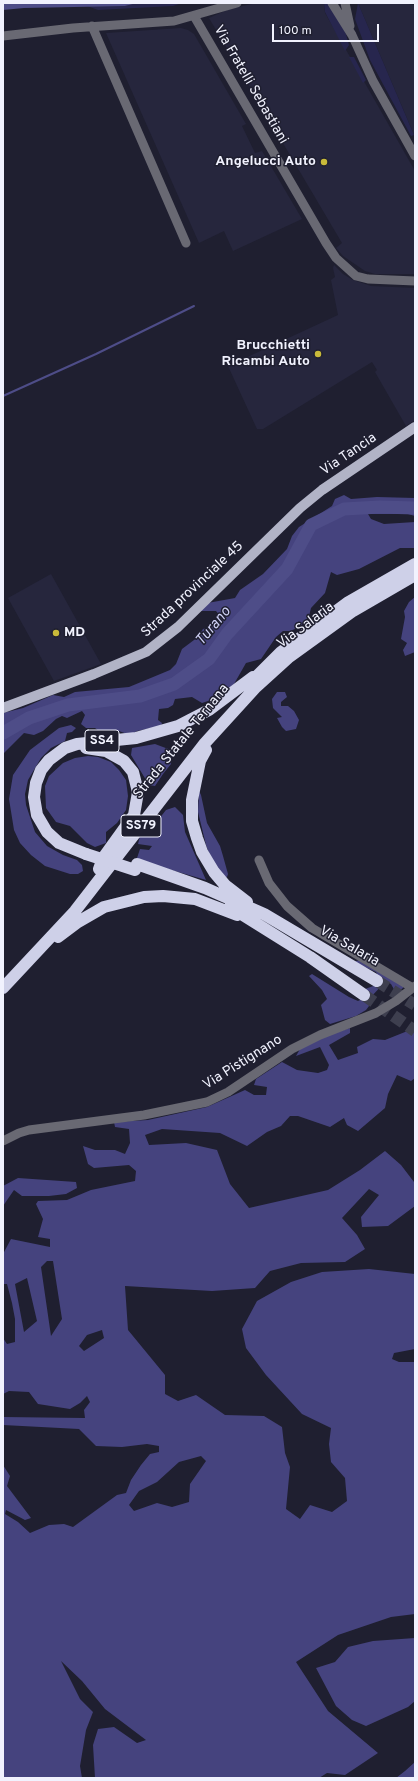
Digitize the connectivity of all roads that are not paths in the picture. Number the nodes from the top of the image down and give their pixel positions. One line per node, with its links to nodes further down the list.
1 (237, 3): 4 (street)
2 (332, 3): 6 (street)
3 (345, 3): 6 (street)
4 (194, 16): 5 (street); 10 (street, Via Fratelli Sebastiani)
5 (92, 26): 7 (street); 9 (street)
6 (352, 35): 8 (street)
7 (3, 36)
8 (415, 156)
9 (186, 243)
10 (415, 281)
11 (415, 427): 12 (main road, Via Tancia)
12 (300, 508): 16 (main road, Strada provinciale 45)
13 (415, 564): 15 (highway, Via Salaria / SS4)
14 (415, 575): 17 (highway, Via Salaria)
15 (265, 667): 18 (highway, SS4); 20 (highway, Strada Statale Ternana / SS79)
16 (3, 708)
17 (228, 717): 21 (highway); 22 (highway, Strada Statale Ternana / SS79)
18 (87, 851): 20 (highway); 21 (highway)
19 (259, 860): 25 (street)
20 (99, 870): 22 (highway, Strada Statale Ternana / SS79)
21 (260, 919): 23 (highway); 24 (highway, Via Salaria); 27 (highway, Via Salaria)
22 (54, 934): 23 (highway, Strada Statale Ternana / SS79)
23 (35, 955): 26 (highway, Strada Statale Ternana / SS79)
24 (377, 981)
25 (414, 987): 28 (street, Via Pistignano)
26 (3, 988)
27 (364, 995)
28 (3, 1141)

